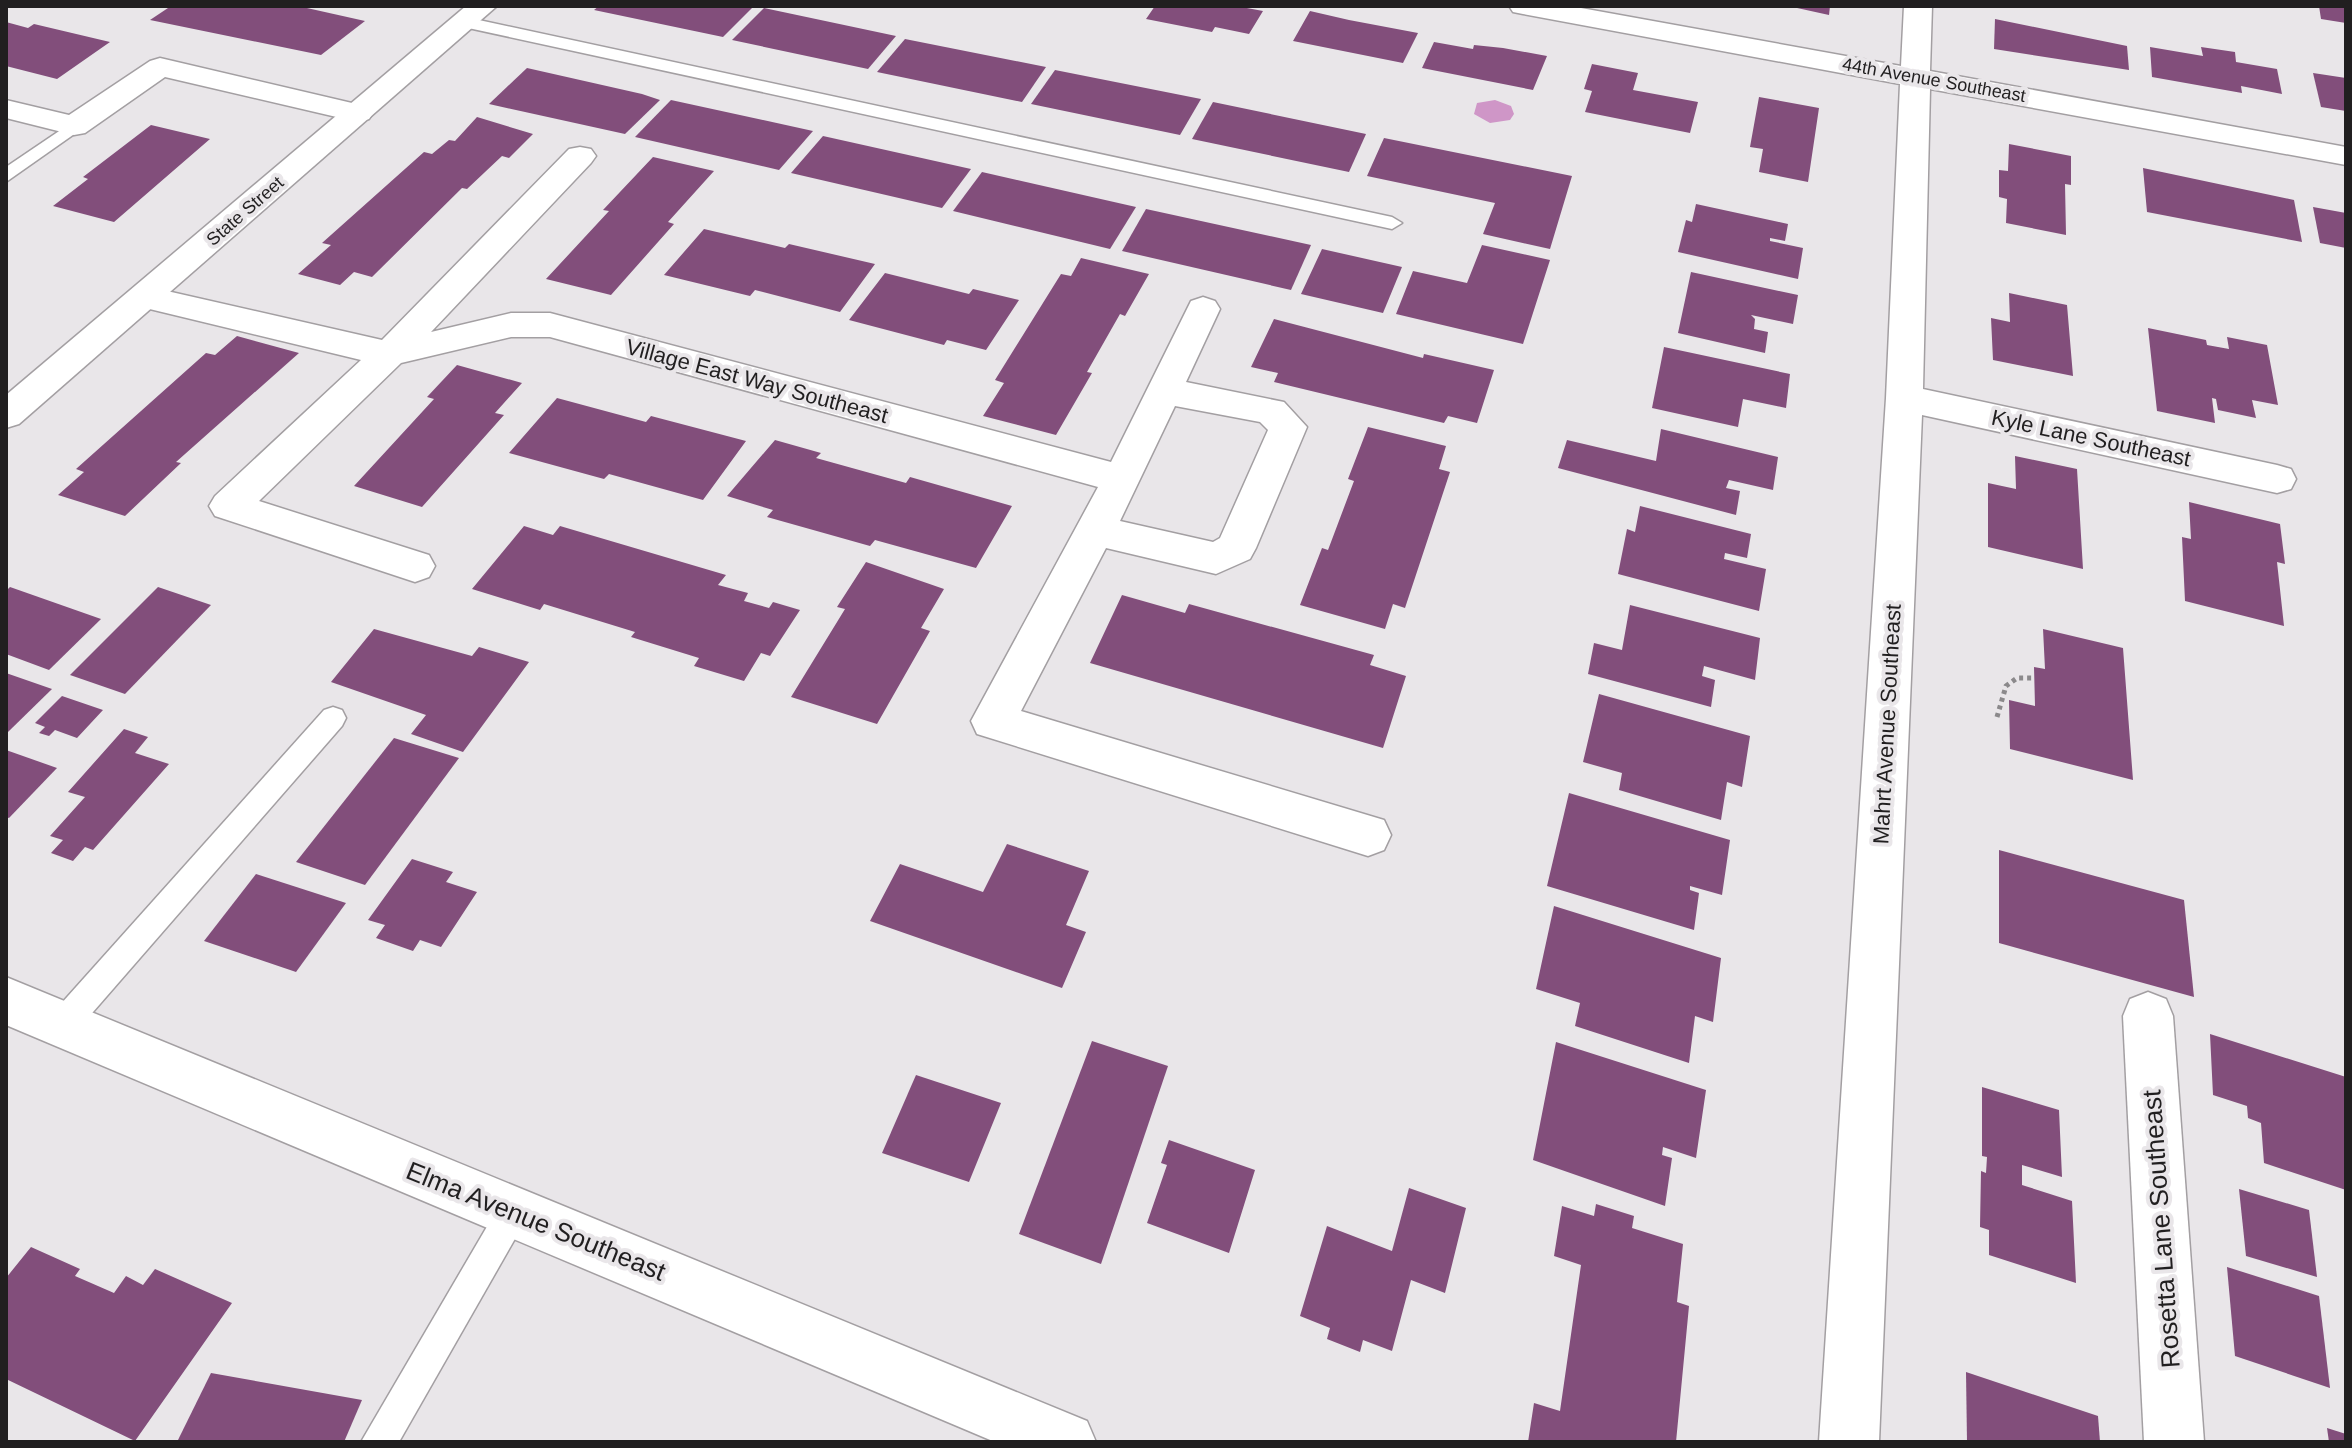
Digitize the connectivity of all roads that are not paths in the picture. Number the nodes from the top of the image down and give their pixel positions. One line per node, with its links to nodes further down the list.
1 (1523, 6): 4 (street, 44th Avenue Southeast)
2 (1918, 6): 4 (street, Mahrt Avenue Southeast)
3 (474, 14): 6 (street, State Street); 11 (lane)
4 (1914, 76): 9 (street, 44th Avenue Southeast); 16 (street, Mahrt Avenue Southeast)
5 (6, 109): 7 (street)
6 (358, 113): 7 (street); 12 (street, State Street)
7 (74, 126): 10 (lane)
8 (580, 156): 14 (street)
9 (2346, 156)
10 (6, 176)
11 (1392, 223)
12 (145, 297): 14 (street, Village East Way Southeast); 17 (street, State Street)
13 (1203, 309): 15 (street)
14 (389, 354): 18 (street, Village East Way Southeast); 21 (street)
15 (1164, 391): 18 (street); 20 (street)
16 (1904, 398): 19 (street, Kyle Lane Southeast); 30 (street, Mahrt Avenue Southeast)
17 (6, 415)
18 (1122, 479): 20 (street)
19 (2277, 479)
20 (1095, 530): 23 (street)
21 (415, 566)
22 (333, 718): 26 (lane)
23 (1368, 835)
24 (6, 1001): 26 (street, Elma Avenue Southeast)
25 (2148, 1016): 31 (street, Rosetta Lane Southeast)
26 (62, 1025): 27 (street, Elma Avenue Southeast)
27 (513, 1212): 28 (lane); 29 (street, Elma Avenue Southeast)
28 (379, 1442)
29 (1066, 1442)
30 (1849, 1442)
31 (2174, 1442)

